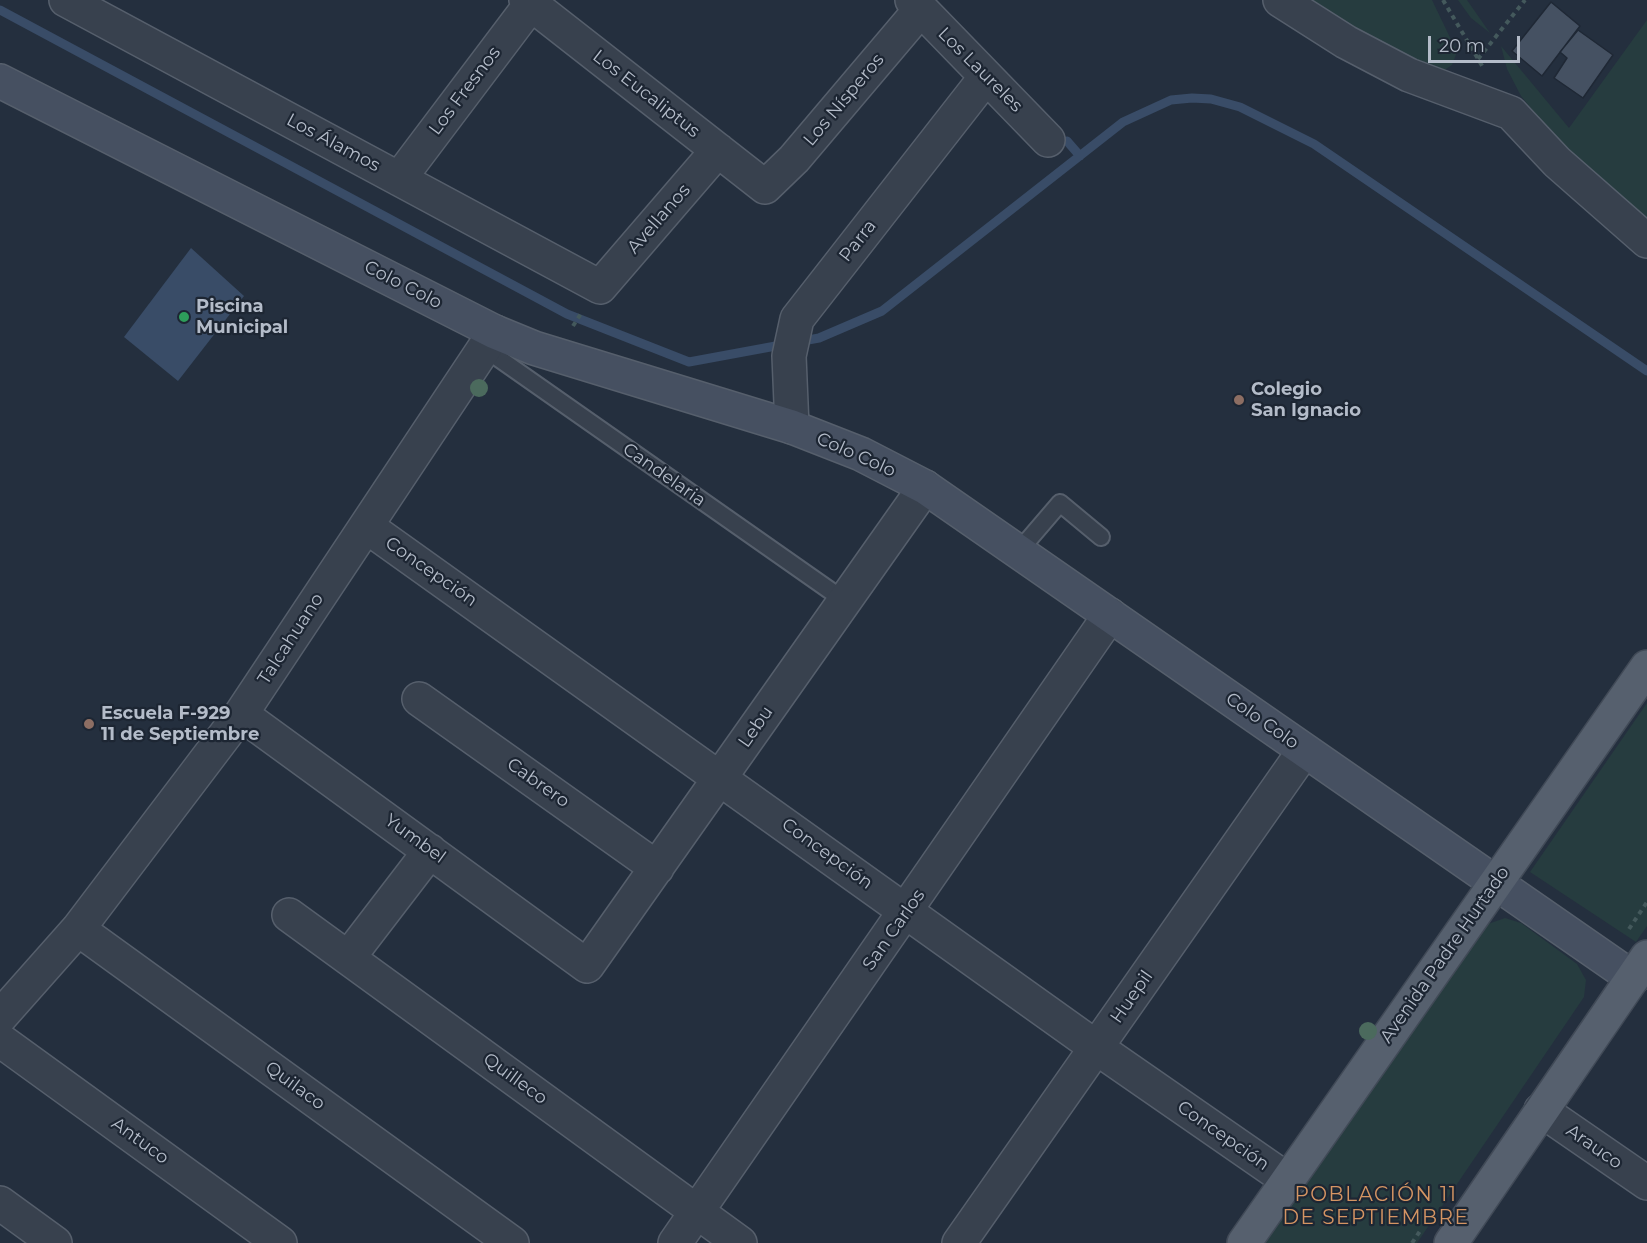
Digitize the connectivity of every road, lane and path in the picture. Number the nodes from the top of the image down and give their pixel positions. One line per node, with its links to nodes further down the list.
1 (66, 0): 13 (street, Los Álamos)
2 (1280, 0): 10 (street)
3 (1443, 0): 7 (path)
4 (1525, 0): 7 (path)
5 (529, 2): 12 (street, Los Eucaliptus); 13 (street, Los Fresnos)
6 (916, 4): 8 (street, Los Laureles); 14 (street, Los Nísperos)
7 (1478, 59): 10 (path)
8 (986, 77): 11 (street, Los Laureles); 18 (street, Parra)
9 (0, 81): 17 (main road, Colo Colo)
10 (1511, 113): 15 (street)
11 (1048, 140)
12 (718, 150): 14 (street, Los Eucaliptus); 16 (street, Avellanos)
13 (399, 179): 16 (street, Los Álamos)
14 (765, 187)
15 (1647, 241)
16 (600, 286)
17 (489, 340): 18 (main road, Colo Colo); 20 (street, Talcahuano); 23 (lane, Candelaria)
18 (792, 427): 19 (main road, Colo Colo)
19 (925, 487): 22 (main road, Colo Colo); 23 (street, Lebu)
20 (366, 526): 27 (street, Talcahuano); 29 (street, Concepción)
21 (1101, 537): 22 (lane)
22 (1018, 552): 24 (main road, Colo Colo)
23 (845, 602): 29 (street, Lebu)
24 (1110, 615): 28 (main road, Colo Colo); 33 (street, San Carlos)
25 (1647, 668): 32 (main road, Avenida Padre Hurtado)
26 (419, 699): 31 (street, Cabrero)
27 (241, 714): 30 (street, Yumbel); 35 (street, Talcahuano)
28 (1304, 751): 32 (main road, Colo Colo); 41 (street, Huepil)
29 (720, 778): 31 (street, Lebu); 33 (street, Concepción)
30 (430, 851): 36 (street); 37 (street, Yumbel)
31 (657, 868): 37 (street, Lebu)
32 (1494, 884): 38 (main road, Colo Colo); 43 (main road, Avenida Padre Hurtado)
33 (907, 912): 41 (street, Concepción); 46 (street, San Carlos)
34 (289, 915): 36 (street, Quilleco)
35 (78, 929): 39 (street, Talcahuano); 49 (street, Quilaco)
36 (348, 958): 46 (street, Quilleco)
37 (587, 966)
38 (1640, 968): 42 (main road)
39 (0, 1017)
40 (0, 1040): 48 (street, Antuco)
41 (1097, 1048): 43 (street, Concepción); 52 (street, Huepil)
42 (1541, 1110): 44 (street, Arauco); 54 (main road)
43 (1289, 1181): 53 (main road, Avenida Padre Hurtado)
44 (1647, 1183)
45 (0, 1203): 47 (street)
46 (697, 1212): 50 (street, San Carlos); 51 (street, Quilleco)
47 (55, 1243)
48 (280, 1243)
49 (512, 1243)
50 (675, 1243)
51 (740, 1243)
52 (960, 1243)
53 (1244, 1243)
54 (1451, 1243)

